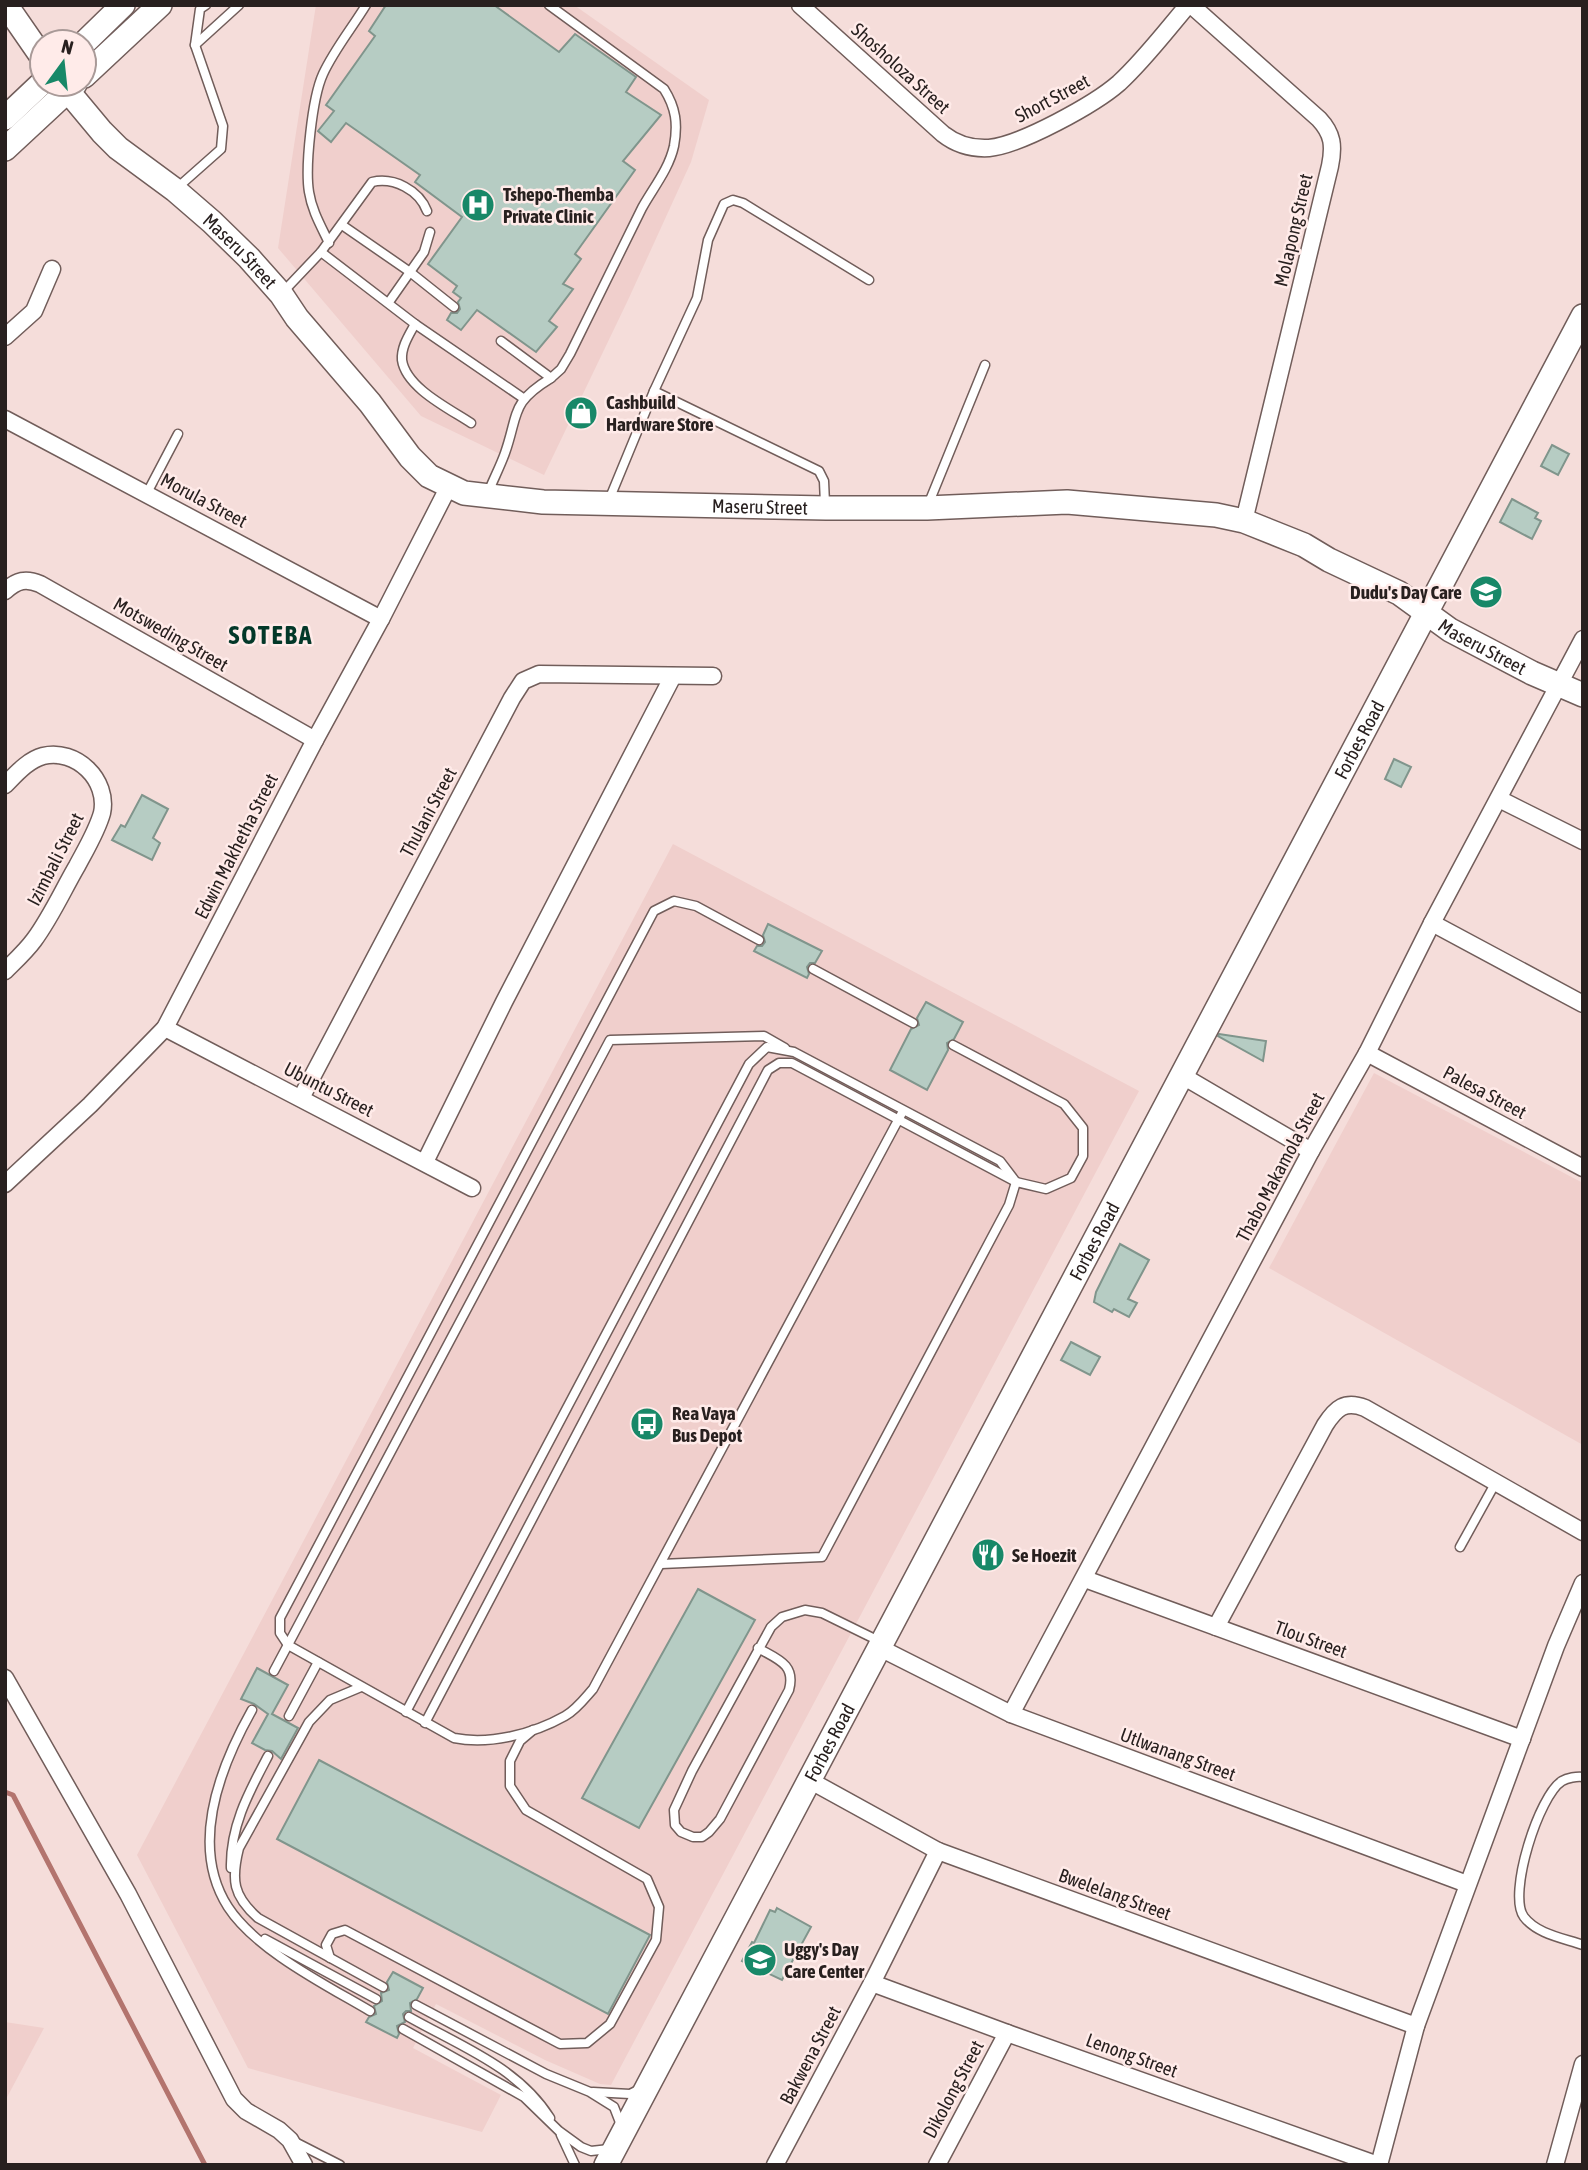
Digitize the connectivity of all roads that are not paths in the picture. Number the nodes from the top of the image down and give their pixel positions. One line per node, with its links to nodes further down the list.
1 (6, 5): 11 (street)
2 (122, 5): 10 (street)
3 (160, 5): 13 (street)
4 (239, 5): 12 (lane)
5 (366, 5): 24 (lane)
6 (549, 5): 37 (lane)
7 (800, 5): 18 (street, Shosholoza Street)
8 (1189, 5): 18 (street, Short Street); 49 (street, Molapong Street)
9 (201, 7): 12 (lane)
10 (98, 29)
11 (28, 37)
12 (195, 45): 20 (lane)
13 (98, 61)
14 (28, 96): 17 (street)
15 (58, 98): 19 (street)
16 (81, 98): 20 (street, Maseru Street)
17 (5, 118)
18 (943, 134)
19 (5, 149)
20 (175, 190): 29 (street, Maseru Street)
21 (428, 211): 22 (lane)
22 (342, 225): 24 (lane); 27 (lane)
23 (430, 232): 27 (lane)
24 (329, 243): 25 (lane)
25 (321, 252): 29 (lane); 30 (lane)
26 (52, 269): 34 (street)
27 (411, 272): 30 (lane); 31 (lane)
28 (869, 279): 38 (lane)
29 (281, 294): 43 (street, Maseru Street)
30 (389, 302): 33 (lane)
31 (454, 307)
32 (1583, 316): 51 (street, Forbes Road)
33 (415, 324): 39 (lane); 41 (lane)
34 (5, 337)
35 (500, 341): 37 (lane)
36 (985, 365): 48 (lane)
37 (551, 378): 39 (lane)
38 (654, 391): 46 (lane); 47 (lane)
39 (523, 398): 45 (lane)
40 (5, 419): 44 (street, Morula Street)
41 (471, 423)
42 (178, 434): 44 (lane)
43 (449, 486): 45 (street, Maseru Street); 52 (street, Edwin Makhetha Street)
44 (147, 493): 52 (street, Morula Street)
45 (486, 496): 46 (street, Maseru Street)
46 (608, 503): 47 (street, Maseru Street)
47 (826, 508): 48 (street, Maseru Street)
48 (927, 508): 49 (street, Maseru Street)
49 (1244, 521): 51 (street, Maseru Street)
50 (5, 591): 58 (street, Motsweding Street)
51 (1428, 613): 56 (street, Maseru Street); 72 (street, Forbes Road)
52 (381, 619): 58 (street, Edwin Makhetha Street)
53 (1583, 639): 56 (street, Thabo Makamola Street)
54 (673, 676): 55 (street, Thulani Street); 73 (street, Thulani Street); 77 (street)
55 (713, 676)
56 (1557, 684): 57 (street, Maseru Street); 60 (street, Thabo Makamola Street)
57 (1583, 695)
58 (315, 740): 68 (street, Edwin Makhetha Street)
59 (5, 785): 65 (street, Izimbali Street)
60 (1499, 799): 61 (street); 62 (street, Thabo Makamola Street)
61 (1583, 841)
62 (1432, 923): 66 (street); 71 (street, Thabo Makamola Street)
63 (759, 940): 89 (lane)
64 (813, 969): 67 (lane)
65 (5, 971)
66 (1583, 1004)
67 (913, 1023)
68 (165, 1028): 73 (street, Ubuntu Street); 80 (street, Edwin Makhetha Street)
69 (953, 1045): 79 (lane)
70 (794, 1052): 74 (lane); 89 (lane); 97 (lane)
71 (1367, 1053): 76 (street, Thabo Makamola Street); 78 (street, Palesa Street)
72 (1181, 1075): 76 (street); 90 (street, Forbes Road)
73 (301, 1098): 77 (street, Ubuntu Street)
74 (903, 1111): 75 (lane); 79 (lane)
75 (899, 1121): 79 (lane); 85 (lane); 100 (lane)
76 (1311, 1151): 86 (street, Thabo Makamola Street)
77 (425, 1162): 81 (street, Ubuntu Street)
78 (1583, 1168)
79 (1016, 1182): 85 (lane)
80 (5, 1184)
81 (472, 1188)
82 (1496, 1482): 83 (street); 84 (lane); 88 (street)
83 (1583, 1532)
84 (1460, 1547)
85 (661, 1564): 101 (lane)
86 (1085, 1578): 88 (street, Tlou Street); 98 (street, Thabo Makamola Street)
87 (1583, 1583): 102 (street)
88 (1216, 1627): 102 (street, Tlou Street)
89 (288, 1645): 92 (lane); 93 (lane)
90 (882, 1646): 91 (lane); 98 (street, Utlwanang Street); 105 (street, Forbes Road)
91 (758, 1648): 91 (lane)
92 (318, 1662): 95 (lane); 99 (lane)
93 (274, 1671)
94 (5, 1678): 126 (street)
95 (361, 1687): 97 (lane); 108 (lane)
96 (252, 1710): 109 (lane)
97 (406, 1712): 100 (lane)
98 (1011, 1714): 107 (street, Utlwanang Street)
99 (289, 1716)
100 (425, 1723): 101 (lane)
101 (535, 1728): 111 (lane)
102 (1522, 1739): 107 (street)
103 (268, 1756): 108 (lane)
104 (1583, 1777): 110 (lane)
105 (809, 1780): 106 (street, Bwelelang Street); 123 (street, Forbes Road)
106 (938, 1851): 112 (street, Bakwena Street); 118 (street, Bwelelang Street)
107 (1467, 1884): 118 (street)
108 (236, 1892): 111 (lane)
109 (248, 1930): 114 (lane); 116 (lane)
110 (1583, 1944)
111 (330, 1958): 113 (lane)
112 (872, 1983): 120 (street, Lenong Street); 131 (street, Bakwena Street)
113 (383, 1987)
114 (376, 1999)
115 (416, 2005): 124 (lane)
116 (370, 2011)
117 (410, 2017): 125 (lane)
118 (1416, 2026): 133 (street)
119 (403, 2029): 125 (lane)
120 (1007, 2033): 132 (street, Dikolong Street); 133 (street, Lenong Street)
121 (1583, 2064): 122 (street)
122 (1580, 2084): 134 (street)
123 (648, 2086): 124 (lane); 127 (street, Forbes Road)
124 (590, 2092): 127 (lane)
125 (559, 2131): 127 (lane); 130 (lane)
126 (290, 2140): 128 (street); 129 (lane)
127 (614, 2149)
128 (304, 2165)
129 (341, 2165)
130 (575, 2165)
131 (775, 2165)
132 (937, 2165)
133 (1379, 2165)
134 (1555, 2165)

